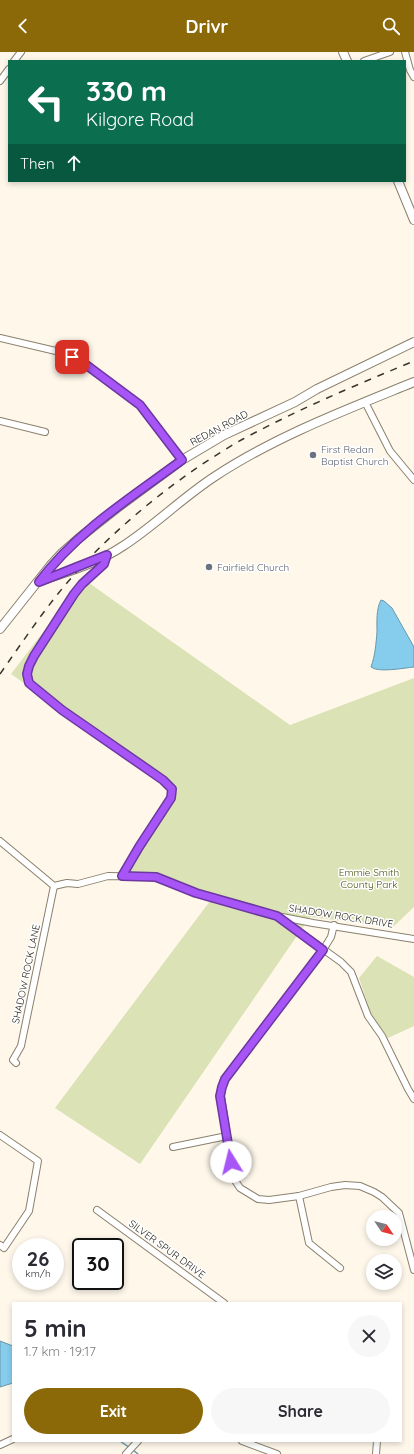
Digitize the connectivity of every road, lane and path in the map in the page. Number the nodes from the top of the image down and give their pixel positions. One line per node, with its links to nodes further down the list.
1 (21, 52): 4 (street)
2 (390, 52): 5 (street)
3 (405, 52): 7 (street)
4 (15, 60)
5 (367, 60)
6 (2, 74): 8 (street)
7 (414, 77)
8 (0, 81)
9 (398, 182): 10 (main road)
10 (414, 220)
11 (0, 338): 17 (street)
12 (414, 342): 17 (main road, REDAN ROAD)
13 (414, 382): 14 (main road)
14 (365, 402): 18 (street); 19 (main road)
15 (0, 421): 16 (street)
16 (45, 432)
17 (182, 460): 20 (main road, REDAN ROAD)
18 (414, 480)
19 (107, 555): 20 (main road); 23 (street)
20 (39, 582): 21 (main road, REDAN ROAD)
21 (0, 629)
22 (0, 840): 24 (street)
23 (122, 876): 24 (street, SHADOW ROCK DRIVE); 25 (street, SHADOW ROCK DRIVE)
24 (54, 886): 29 (street, SHADOW ROCK LANE)
25 (277, 916): 26 (street, SHADOW ROCK DRIVE); 28 (street)
26 (334, 925): 27 (street, SHADOW ROCK DRIVE); 28 (street)
27 (414, 939)
28 (323, 950): 30 (street); 32 (street)
29 (16, 1063)
30 (414, 1099)
31 (0, 1135): 36 (street)
32 (227, 1136): 33 (street); 34 (street)
33 (173, 1147)
34 (299, 1196): 37 (street); 38 (street)
35 (97, 1210): 39 (street, SILVER SPUR DRIVE)
36 (0, 1245)
37 (340, 1268)
38 (414, 1270)
39 (223, 1302)
40 (12, 1439): 44 (street)
41 (137, 1442): 45 (street)
42 (245, 1442): 46 (street)
43 (377, 1442): 47 (street)
44 (0, 1445)
45 (126, 1454)
46 (277, 1454)
47 (376, 1454)

